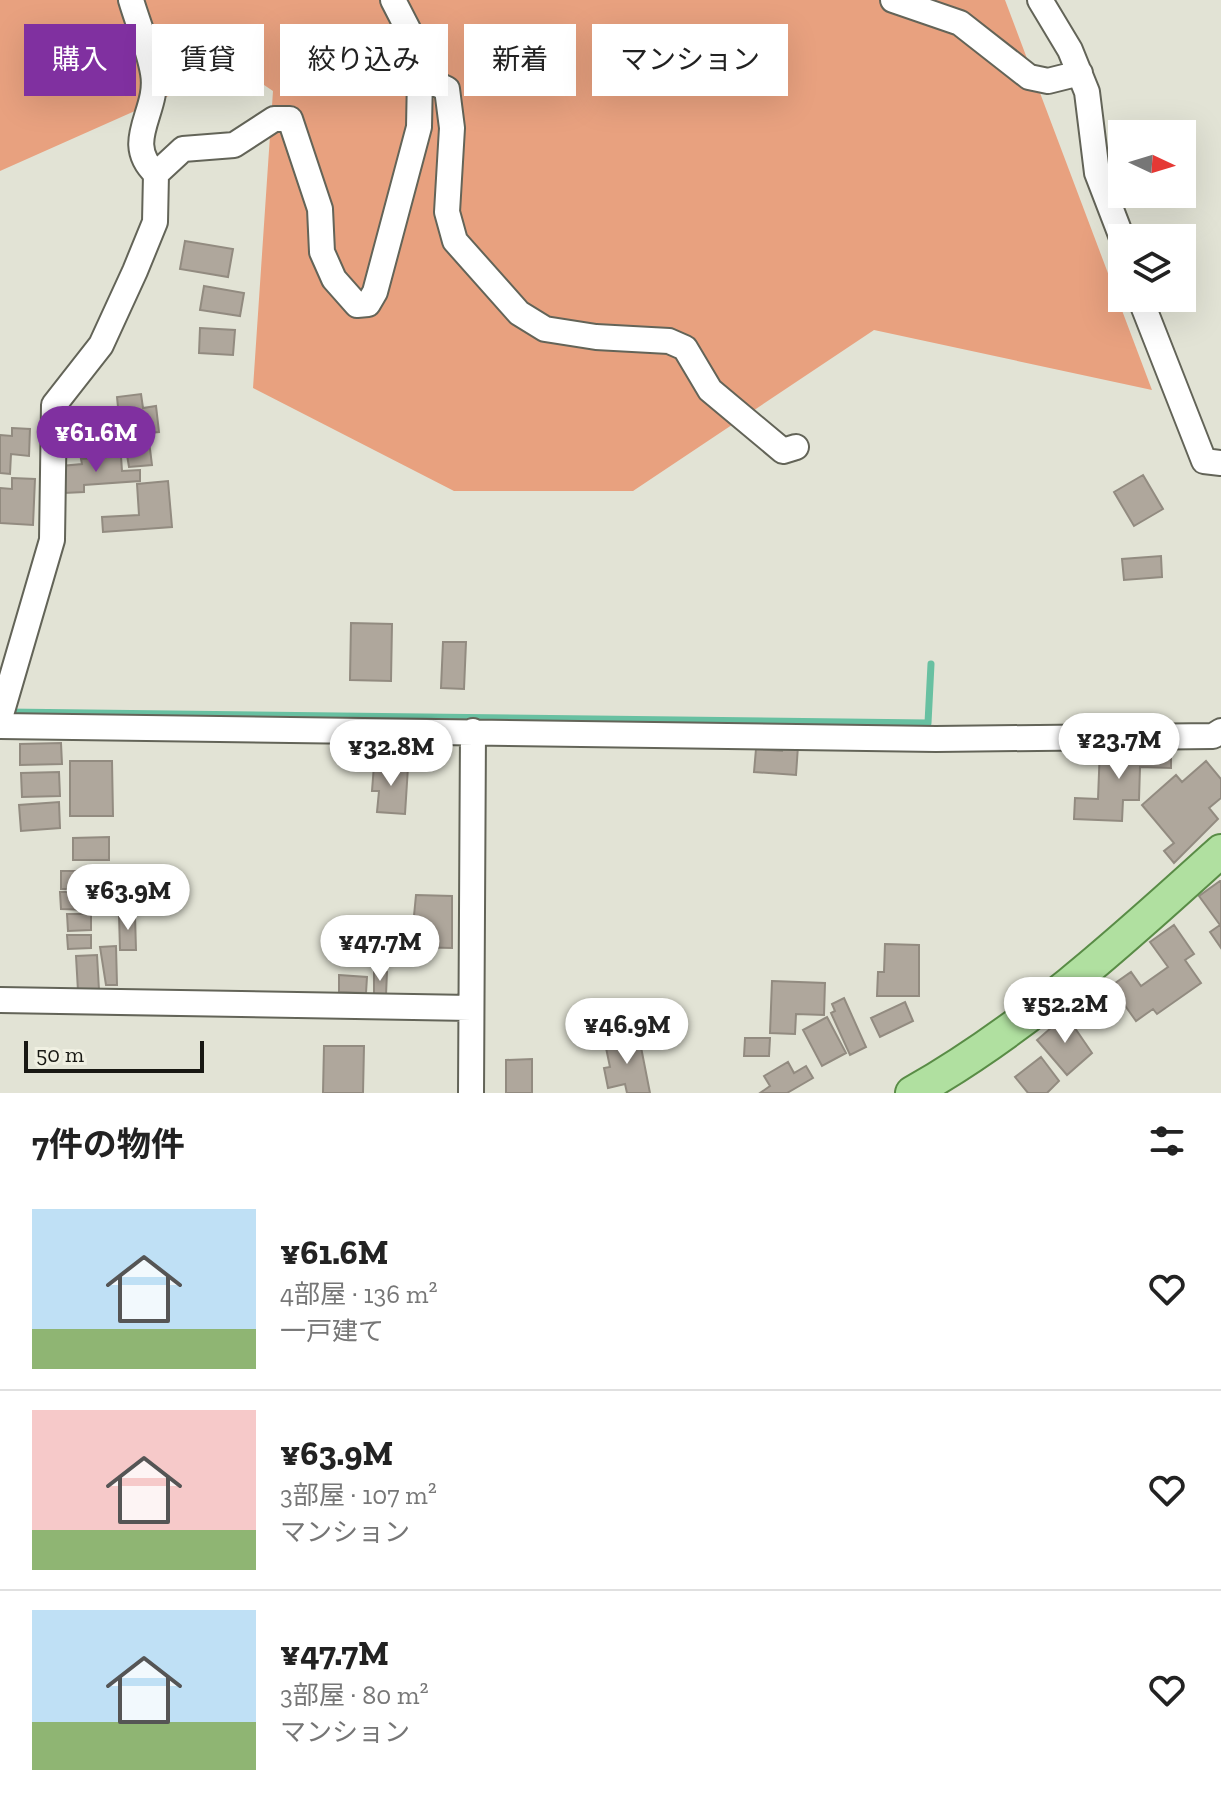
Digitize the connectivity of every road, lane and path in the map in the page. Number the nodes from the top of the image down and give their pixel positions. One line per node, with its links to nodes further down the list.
1 (131, 0): 9 (street)
2 (393, 0): 5 (street)
3 (893, 0): 6 (street)
4 (1040, 0): 6 (street)
5 (405, 24)
6 (1080, 73): 10 (street)
7 (420, 96): 9 (street)
8 (448, 96): 12 (street)
9 (156, 174): 14 (street)
10 (1117, 224)
11 (1145, 312): 13 (street)
12 (796, 447)
13 (1221, 463)
14 (0, 718)
15 (0, 726): 16 (street)
16 (473, 731): 17 (street); 20 (street)
17 (1221, 731)
18 (1221, 851): 22 (main road)
19 (0, 1000): 20 (street)
20 (471, 1008): 21 (street)
21 (471, 1093)
22 (912, 1093)

